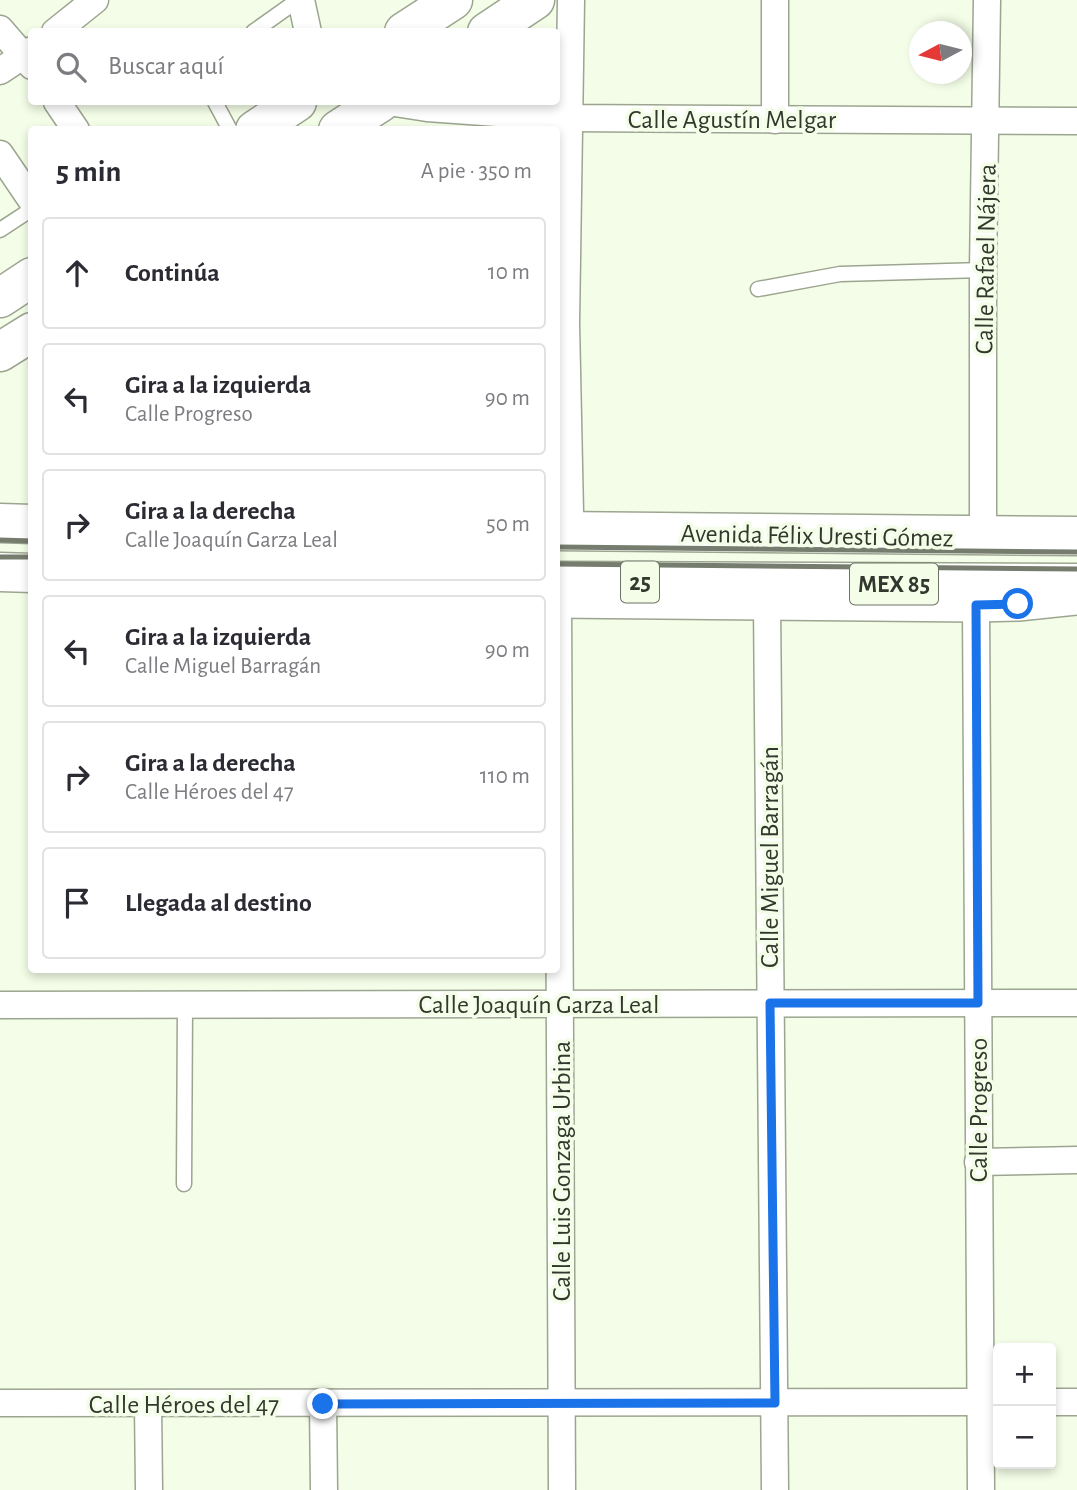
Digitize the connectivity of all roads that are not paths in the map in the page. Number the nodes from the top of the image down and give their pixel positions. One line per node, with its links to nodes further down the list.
1 (95, 0): 8 (street)
2 (300, 0): 9 (lane); 10 (street)
3 (453, 0): 11 (main road)
4 (535, 0): 12 (main road)
5 (570, 0): 22 (street)
6 (775, 0): 24 (street)
7 (987, 0): 23 (street, Calle Rafael Nájera)
8 (60, 28)
9 (259, 28)
10 (307, 28)
11 (410, 28)
12 (493, 28)
13 (0, 29): 14 (street)
14 (28, 56)
15 (28, 57): 16 (street)
16 (0, 71)
17 (59, 105): 26 (street)
18 (217, 105): 27 (lane)
19 (292, 105): 28 (main road)
20 (376, 105): 29 (main road)
21 (410, 105): 22 (street, Calle Agustín Melgar)
22 (567, 118): 24 (street, Calle Agustín Melgar); 38 (street)
23 (987, 119): 24 (street, Calle Agustín Melgar); 25 (street, Calle Agustín Melgar); 34 (street, Calle Rafael Nájera)
24 (775, 120)
25 (1077, 121)
26 (73, 126)
27 (228, 126)
28 (261, 126)
29 (344, 126)
30 (0, 154): 31 (street)
31 (28, 195)
32 (28, 212): 33 (lane)
33 (0, 230)
34 (983, 270): 36 (lane); 44 (street, Calle Rafael Nájera)
35 (28, 280): 37 (main road)
36 (758, 289)
37 (0, 298)
38 (561, 323): 43 (street)
39 (28, 334): 40 (main road)
40 (0, 352)
41 (0, 508): 42 (street)
42 (28, 508)
43 (561, 519): 44 (street); 48 (main road, Avenida Félix Uresti Gómez / 25)
44 (983, 519): 47 (street)
45 (0, 523): 46 (main road)
46 (28, 524)
47 (1073, 531): 48 (main road, Avenida Félix Uresti Gómez / MEX 85)
48 (722, 534)
49 (0, 572): 50 (main road)
50 (28, 573)
51 (723, 583): 52 (main road, Avenida Félix Uresti Gómez / MEX 85); 55 (main road, Avenida Félix Uresti Gómez / 25)
52 (1073, 588): 58 (street, 25)
53 (0, 590): 54 (street)
54 (28, 590)
55 (560, 594)
56 (560, 594): 57 (street, 25)
57 (767, 603): 58 (street, 25); 60 (street, Calle Miguel Barragán)
58 (976, 605): 61 (street, Calle Progreso)
59 (560, 973): 65 (street, Calle Luis Gonzaga Urbina)
60 (770, 1003): 61 (street, Calle Joaquín Garza Leal); 65 (street, Calle Joaquín Garza Leal); 74 (street, Calle Miguel Barragán)
61 (978, 1003): 62 (street, Calle Joaquín Garza Leal); 67 (street, Calle Progreso)
62 (1077, 1003)
63 (0, 1004): 64 (street, Calle Joaquín Garza Leal)
64 (185, 1004): 65 (street, Calle Joaquín Garza Leal); 68 (lane)
65 (560, 1005): 73 (street, Calle Luis Gonzaga Urbina)
66 (1077, 1160): 67 (street)
67 (978, 1162): 69 (street, Calle Progreso)
68 (184, 1184)
69 (989, 1402): 74 (street, Calle Héroes del 47); 81 (street, Calle Progreso)
70 (1056, 1402): 71 (street)
71 (1077, 1402)
72 (0, 1403): 75 (street, Calle Héroes del 47)
73 (562, 1403): 74 (street, Calle Héroes del 47); 76 (street, Calle Héroes del 47); 79 (street, Calle Luis Gonzaga Urbina)
74 (775, 1403): 80 (street, Calle Miguel Barragán)
75 (148, 1404): 76 (street, Calle Héroes del 47); 77 (street)
76 (323, 1404): 78 (street)
77 (149, 1490)
78 (324, 1490)
79 (562, 1490)
80 (775, 1490)
81 (981, 1490)

